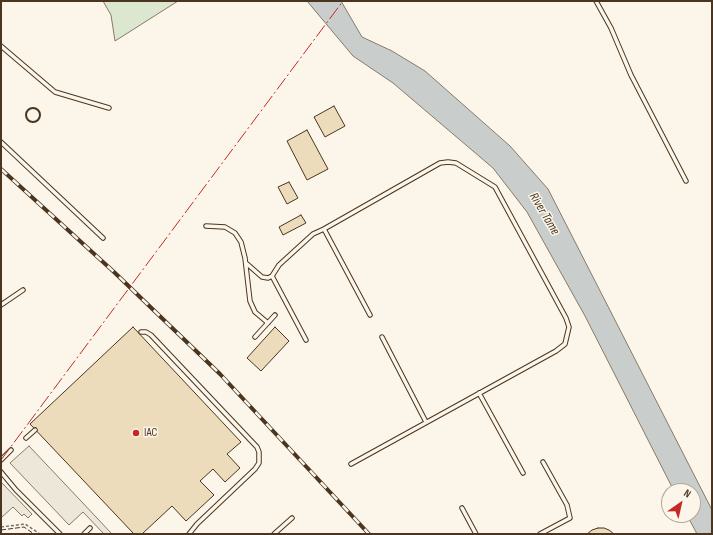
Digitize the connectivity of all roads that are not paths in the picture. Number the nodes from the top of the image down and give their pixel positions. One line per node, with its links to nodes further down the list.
1 (596, 1): 5 (lane)
2 (1, 46): 3 (lane)
3 (109, 108)
4 (1, 142): 8 (lane)
5 (686, 181)
6 (206, 226): 9 (lane)
7 (324, 229): 10 (lane); 13 (lane); 20 (lane)
8 (103, 238)
9 (246, 263): 10 (lane); 15 (lane)
10 (272, 276): 19 (lane)
11 (23, 290): 12 (lane)
12 (1, 304)
13 (370, 314)
14 (275, 315): 15 (lane)
15 (268, 323): 18 (lane)
16 (141, 332): 35 (lane)
17 (382, 337): 21 (lane)
18 (255, 338)
19 (306, 340)
20 (479, 393): 21 (lane); 29 (lane)
21 (426, 422): 27 (lane)
22 (35, 430): 23 (lane)
23 (26, 438)
24 (11, 450): 25 (lane)
25 (1, 460)
26 (543, 462): 38 (lane)
27 (351, 464)
28 (1, 472): 33 (lane)
29 (523, 473)
30 (462, 508): 37 (lane)
31 (292, 518): 36 (lane)
32 (90, 528): 34 (lane)
33 (60, 534)
34 (84, 534)
35 (189, 534)
36 (274, 534)
37 (476, 534)
38 (540, 534)

